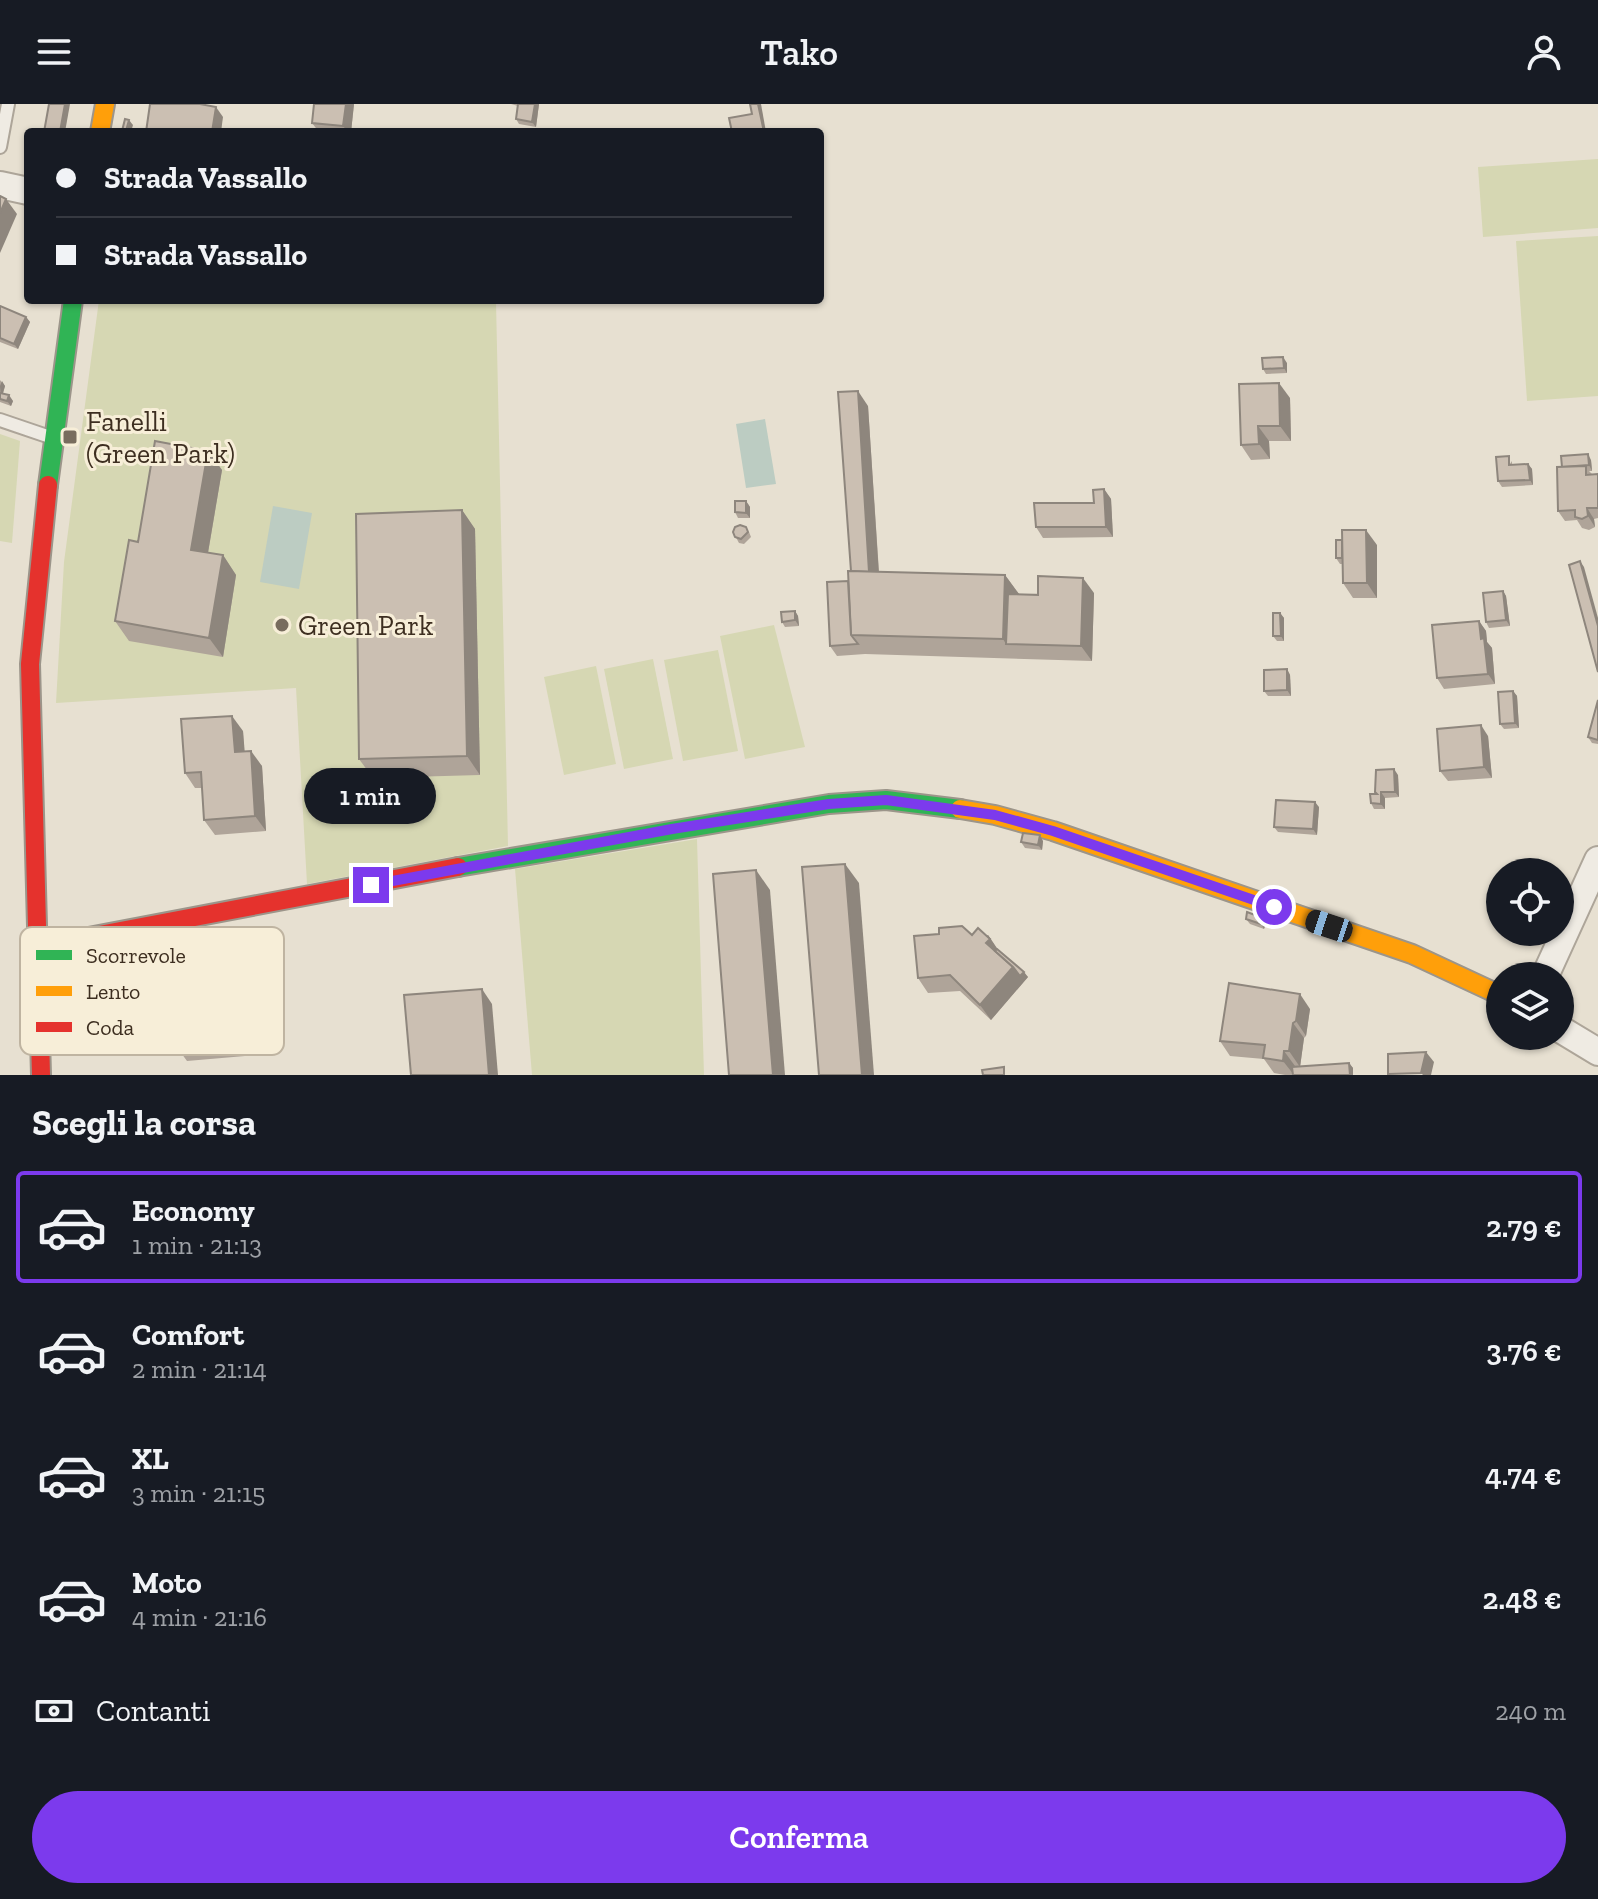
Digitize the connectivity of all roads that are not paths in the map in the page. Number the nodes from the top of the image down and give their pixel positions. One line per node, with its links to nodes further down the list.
1 (8, 104): 4 (lane)
2 (105, 104): 3 (street)
3 (101, 128)
4 (0, 147)
5 (0, 185): 6 (street)
6 (24, 190)
7 (72, 304): 9 (street)
8 (0, 420): 9 (lane)
9 (53, 438): 11 (street)
10 (1598, 860): 13 (street)
11 (36, 927)
12 (143, 927): 14 (street)
13 (1551, 962)
14 (1486, 988)
15 (1574, 1037): 16 (street)
16 (1598, 1052)
17 (40, 1055): 18 (street)
18 (41, 1075)

